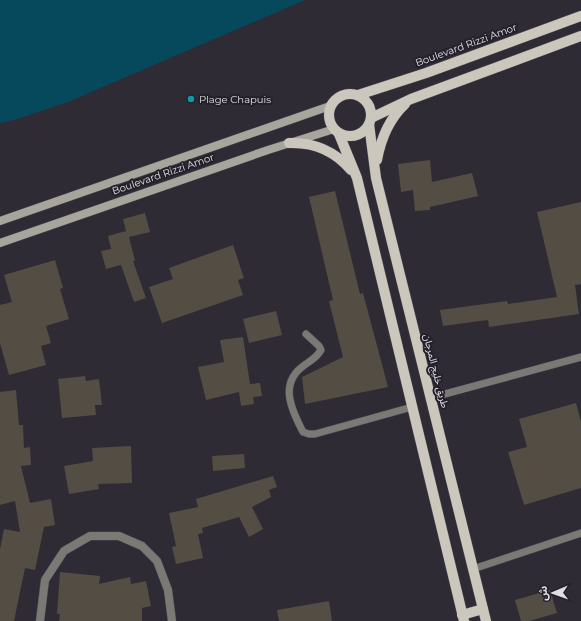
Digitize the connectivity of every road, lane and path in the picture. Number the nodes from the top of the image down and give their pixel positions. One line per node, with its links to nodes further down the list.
1 (581, 16): 3 (main road, Boulevard Rizzi Amor)
2 (581, 36): 4 (main road)
3 (358, 95): 5 (main road); 6 (main road)
4 (412, 99): 6 (main road); 10 (main road)
5 (330, 106): 7 (main road); 11 (main road, Boulevard Rizzi Amor)
6 (370, 121): 7 (main road); 10 (main road, طريق خليج المرجان)
7 (336, 131): 8 (main road, Boulevard Rizzi Amor); 9 (main road)
8 (289, 143): 9 (main road); 12 (main road, Boulevard Rizzi Amor)
9 (357, 178): 16 (main road)
10 (376, 178): 15 (main road, طريق خليج المرجان)
11 (0, 221)
12 (0, 243)
13 (306, 334): 16 (lane)
14 (581, 357): 15 (lane)
15 (430, 398): 18 (main road, طريق خليج المرجان)
16 (412, 407): 20 (main road)
17 (581, 533): 18 (lane)
18 (473, 569): 19 (main road, طريق خليج المرجان)
19 (483, 609): 20 (main road); 23 (main road, طريق خليج المرجان)
20 (463, 618)
21 (40, 621): 22 (street)
22 (172, 621)
23 (486, 621)

